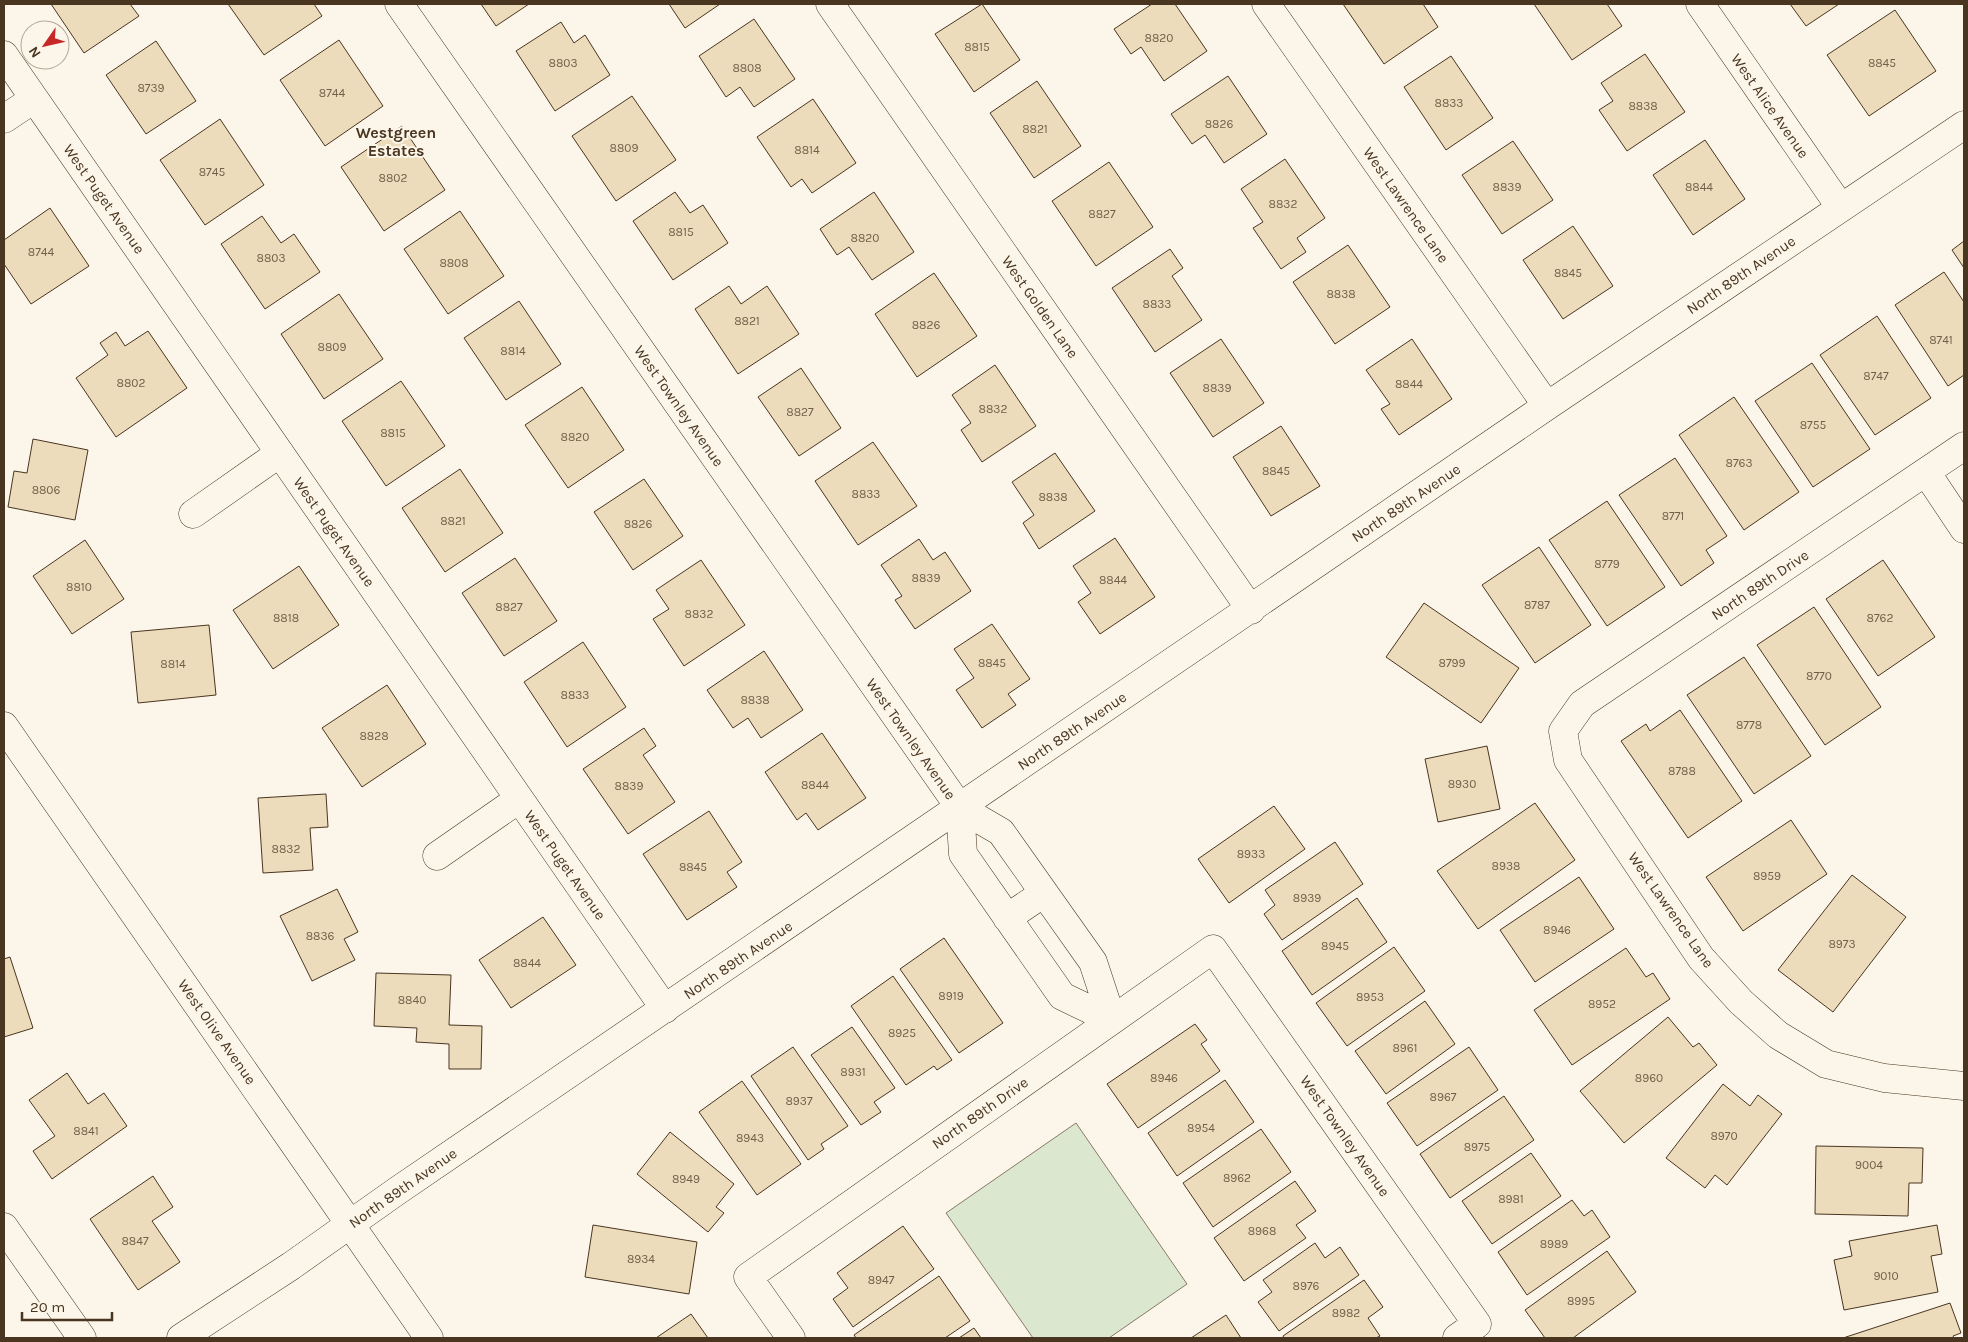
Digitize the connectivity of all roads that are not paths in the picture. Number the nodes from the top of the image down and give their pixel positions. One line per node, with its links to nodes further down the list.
1 (399, 4): 20 (street, West Townley Avenue)
2 (830, 4): 16 (street, West Golden Lane)
3 (1266, 4): 10 (street, West Lawrence Lane)
4 (1700, 4): 9 (street, West Alice Avenue)
5 (4, 55): 6 (street, West Puget Avenue)
6 (34, 99): 7 (street); 12 (street, West Puget Avenue)
7 (4, 119)
8 (1964, 125): 9 (street, North 89th Avenue)
9 (1841, 208): 10 (street, North 89th Avenue)
10 (1547, 406): 16 (street, North 89th Avenue)
11 (1964, 446): 13 (street, North 89th Drive)
12 (280, 453): 14 (street); 19 (street, West Puget Avenue)
13 (1926, 472): 15 (street); 18 (street, North 89th Drive)
14 (193, 514)
15 (1964, 529)
16 (1250, 610): 20 (street, North 89th Avenue)
17 (4, 726): 28 (street, West Olive Avenue)
18 (1563, 731): 27 (street, West Lawrence Lane)
19 (519, 799): 21 (street); 25 (street, West Puget Avenue)
20 (960, 808): 22 (street, West Townley Avenue); 23 (street, West Townley Avenue); 25 (street, North 89th Avenue)
21 (437, 856)
22 (1044, 892): 23 (street); 26 (street, West Townley Avenue)
23 (1007, 918): 26 (street, West Townley Avenue)
24 (1213, 949): 26 (street, North 89th Drive); 30 (street, West Townley Avenue)
25 (664, 1009): 28 (street, North 89th Avenue)
26 (1112, 1020): 34 (street, North 89th Drive)
27 (1964, 1086)
28 (350, 1225): 32 (street, North 89th Avenue); 33 (street, West Olive Avenue)
29 (4, 1227): 31 (street)
30 (1467, 1331)
31 (82, 1338)
32 (181, 1338)
33 (429, 1338)
34 (791, 1338)

